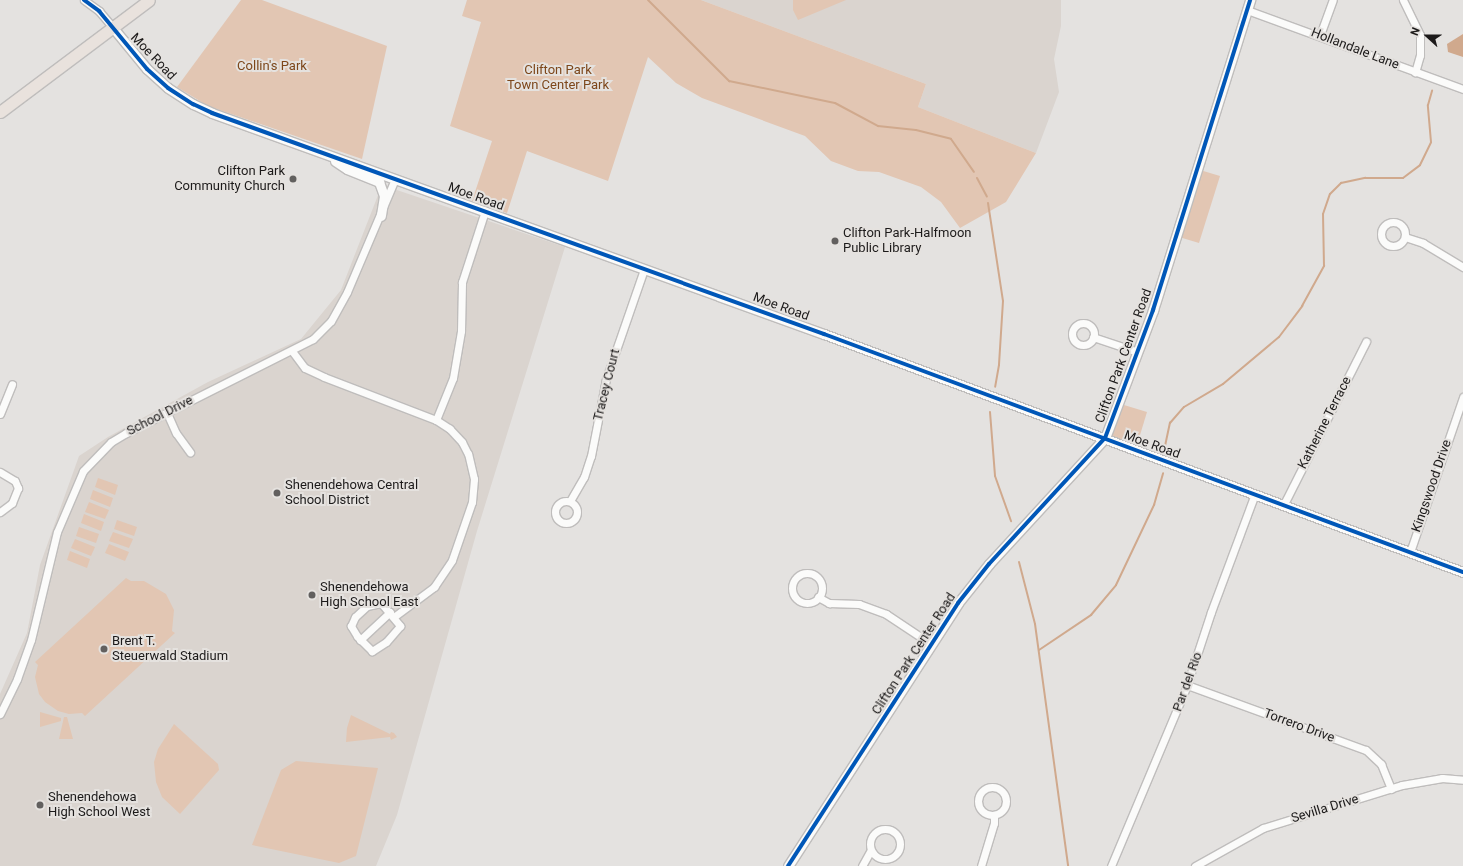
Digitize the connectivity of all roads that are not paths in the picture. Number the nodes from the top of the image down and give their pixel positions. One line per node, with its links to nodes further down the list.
1 (84, 0): 7 (street)
2 (149, 0): 7 (main road)
3 (1250, 0): 6 (street, Clifton Park Center Road)
4 (1333, 0): 8 (street)
5 (1403, 0): 9 (street)
6 (1247, 10): 8 (street, Hollandale Lane); 22 (street, Clifton Park Center Road)
7 (114, 29): 11 (main road); 12 (street, Moe Road)
8 (1320, 35): 9 (street, Hollandale Lane)
9 (1415, 72): 10 (street, Hollandale Lane)
10 (1463, 89)
11 (0, 112)
12 (326, 154): 13 (street, Moe Road); 15 (street)
13 (395, 179): 14 (street, Moe Road); 15 (street, School Drive)
14 (485, 211): 18 (street, Moe Road); 27 (street)
15 (380, 216): 21 (street, School Drive)
16 (1405, 238): 17 (street)
17 (1463, 267)
18 (644, 269): 28 (street, Moe Road); 32 (street, Tracey Court)
19 (1093, 337): 22 (street)
20 (1366, 342): 33 (street, Katherine Terrace)
21 (292, 351): 25 (street, School Drive); 27 (street)
22 (1138, 352): 28 (street, Clifton Park Center Road)
23 (12, 384): 26 (street)
24 (1463, 397): 35 (street, Kingswood Drive)
25 (167, 412): 29 (street); 42 (street, School Drive)
26 (0, 414)
27 (436, 420): 38 (street)
28 (1105, 438): 31 (street, Moe Road); 40 (street, Clifton Park Center Road)
29 (190, 452)
30 (0, 472): 34 (street)
31 (1255, 494): 33 (street, Moe Road); 41 (street, Par del Rio)
32 (570, 501)
33 (1284, 504): 35 (street, Moe Road)
34 (0, 512)
35 (1410, 552): 36 (street, Moe Road)
36 (1463, 572)
37 (818, 597): 37 (street); 40 (street)
38 (392, 614): 39 (street); 39 (street); 39 (street)
39 (360, 640)
40 (931, 644): 47 (street, Clifton Park Center Road)
41 (1187, 686): 44 (street, Torrero Drive); 50 (street, Par del Rio)
42 (0, 714)
43 (1463, 780): 44 (street, Sevilla Drive)
44 (1391, 788): 51 (street, Sevilla Drive)
45 (994, 815): 45 (street); 49 (street)
46 (871, 850): 46 (street); 48 (street)
47 (788, 866)
48 (862, 866)
49 (981, 866)
50 (1111, 866)
51 (1195, 866)

